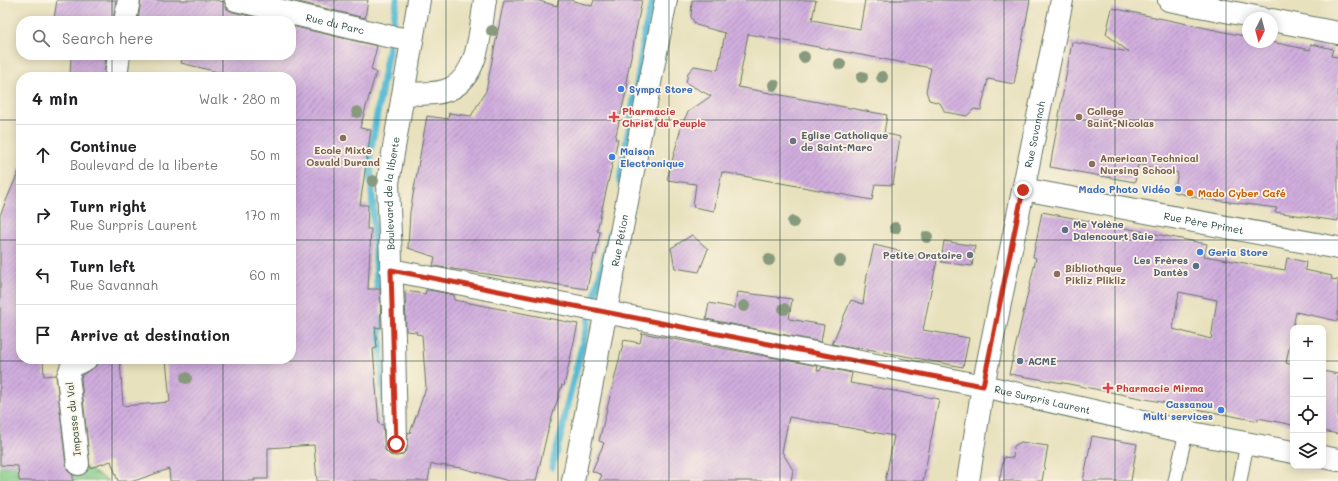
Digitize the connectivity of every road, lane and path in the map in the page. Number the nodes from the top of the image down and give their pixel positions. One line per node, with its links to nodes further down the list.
1 (129, 0): 9 (street)
2 (236, 0): 12 (street, Rue du Parc)
3 (419, 0): 12 (street, Boulevard de la liberte)
4 (485, 0): 15 (street)
5 (666, 0): 19 (street, Rue Pétion)
6 (1062, 0): 16 (street, Rue Savannah)
7 (1169, 0): 8 (street)
8 (1242, 14)
9 (126, 16)
10 (1278, 21): 11 (street)
11 (1338, 33)
12 (398, 38): 15 (street, Boulevard de la liberte)
13 (118, 60): 14 (street)
14 (117, 72)
15 (404, 93): 18 (street, Boulevard de la liberte)
16 (1023, 190): 17 (street, Rue Père Primet); 21 (street, Rue Savannah)
17 (1338, 248)
18 (391, 270): 19 (street, Rue Surpris Laurent); 24 (street, Boulevard de la liberte)
19 (596, 310): 21 (street, Rue Surpris Laurent); 29 (street, Rue Pétion)
20 (76, 364): 28 (street, Impasse du Val)
21 (983, 386): 22 (street, Rue Surpris Laurent); 30 (street, Rue Savannah)
22 (1186, 432): 23 (street, Rue Surpris Laurent); 31 (lane)
23 (1247, 443): 25 (street, Rue Surpris Laurent); 32 (lane)
24 (396, 444)
25 (1290, 451)
26 (1326, 458): 27 (street)
27 (1338, 460)
28 (78, 464)
29 (573, 481)
30 (968, 481)
31 (1175, 481)
32 (1240, 481)

